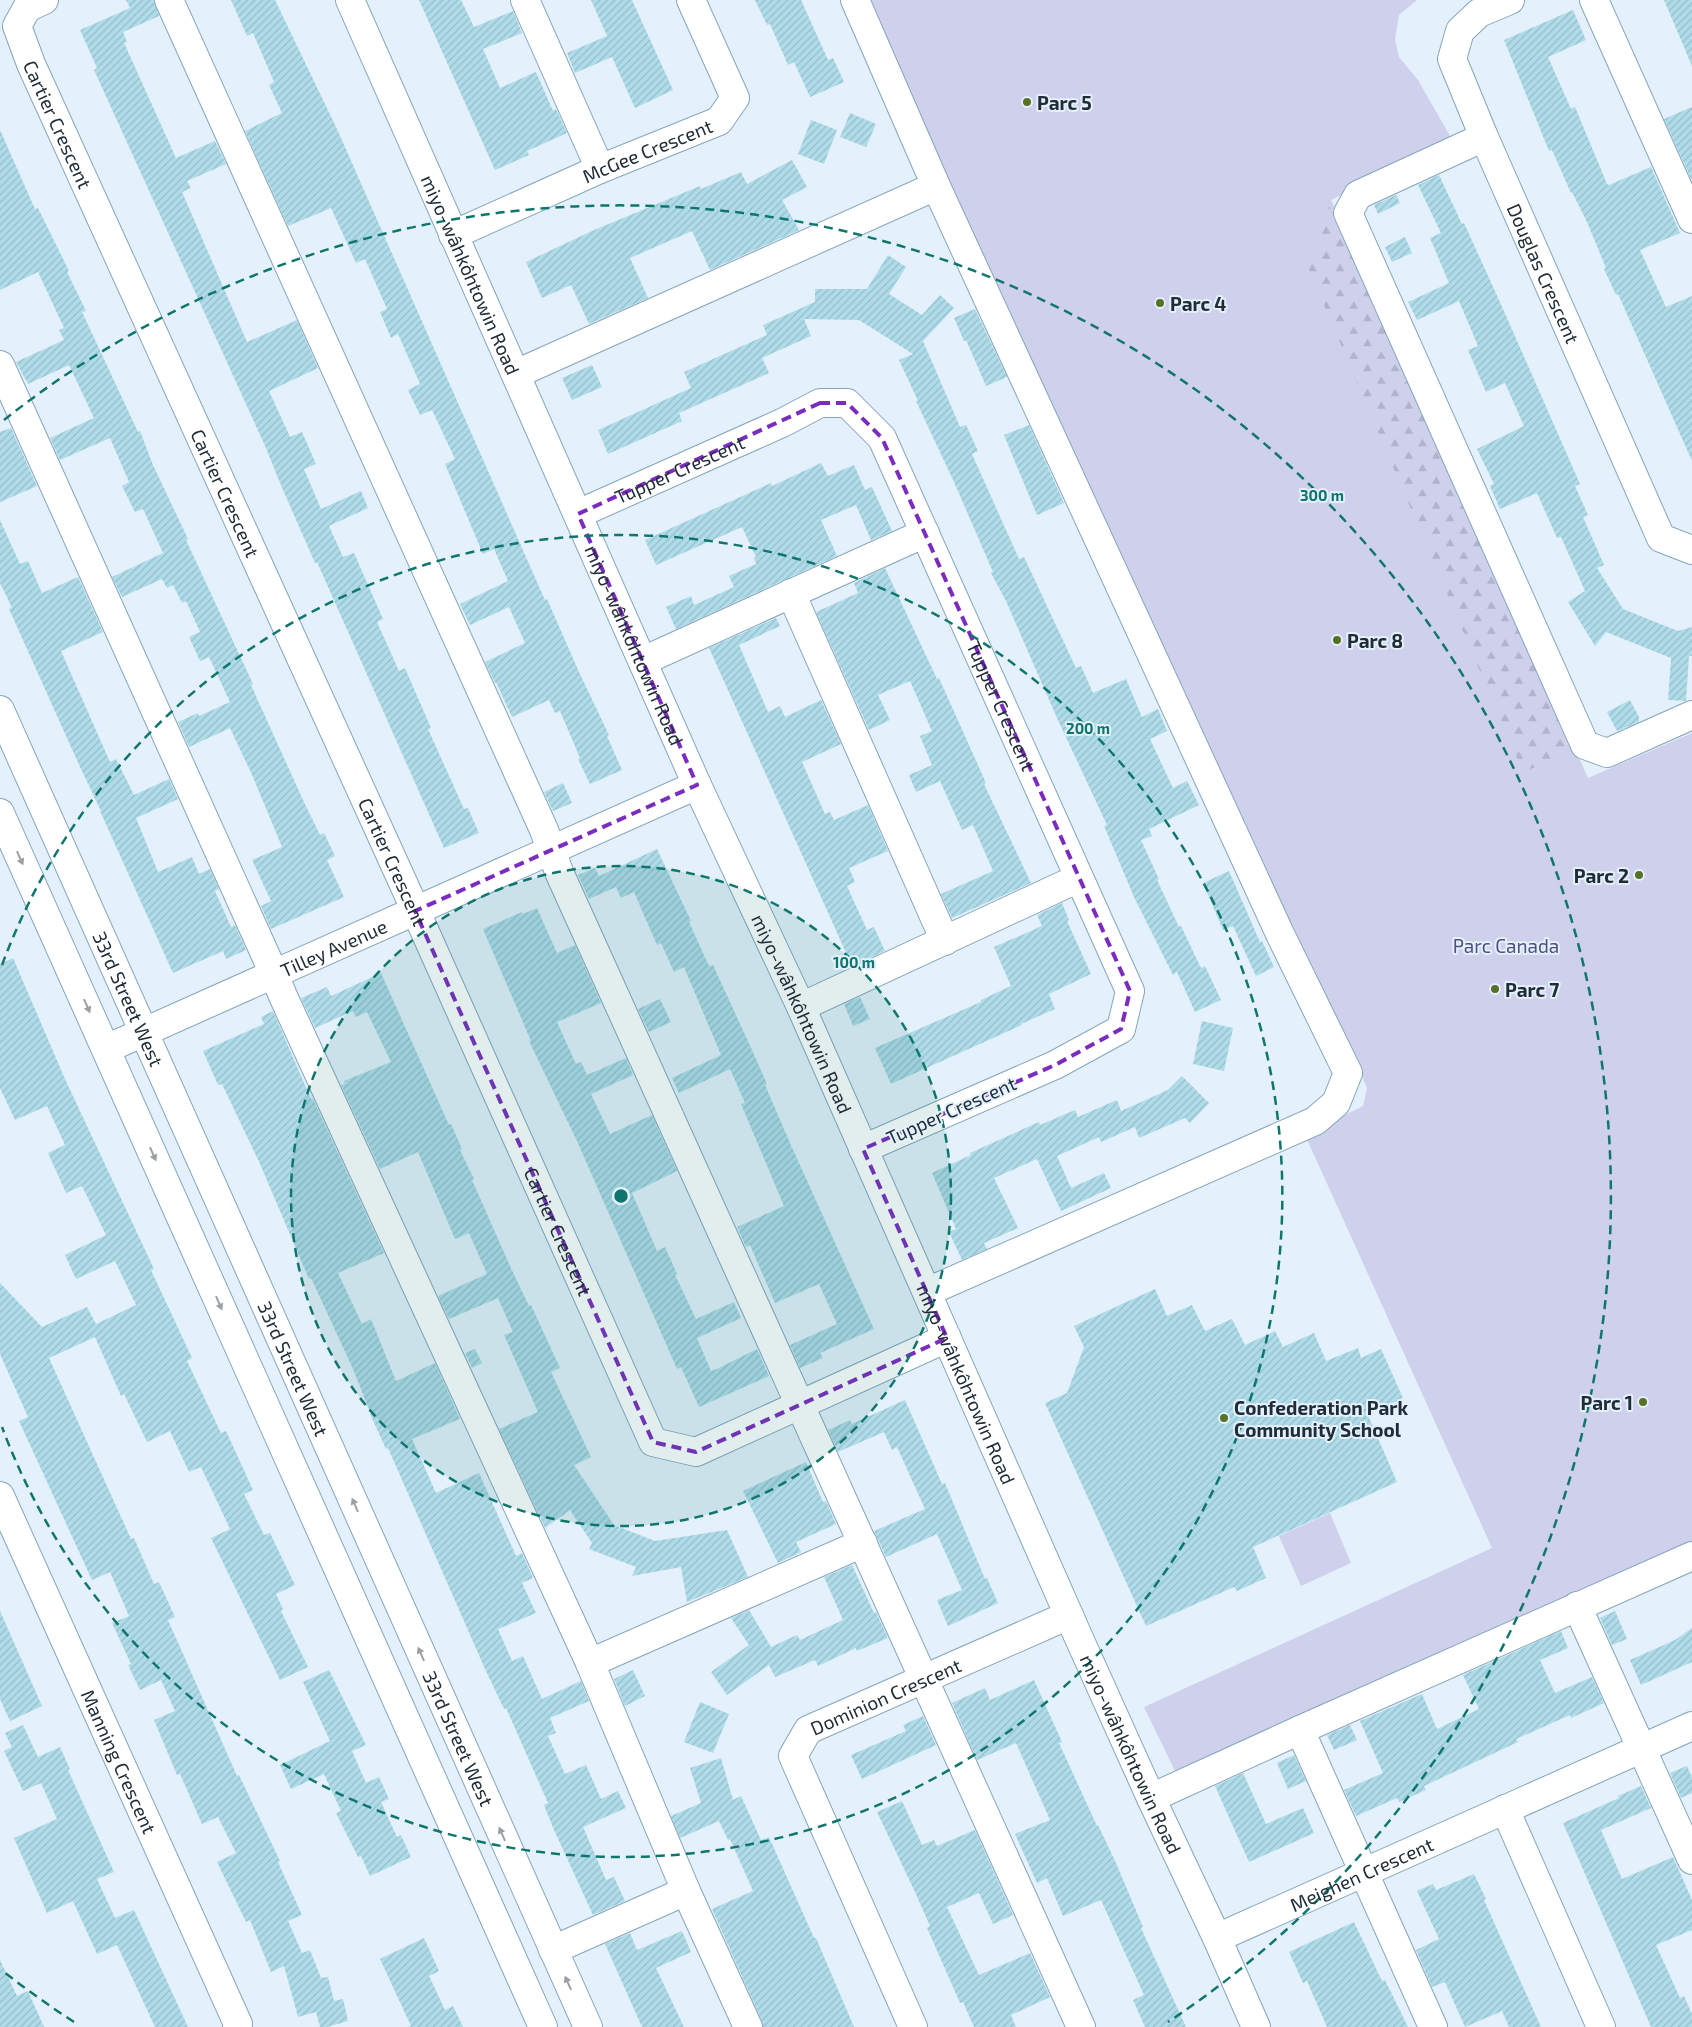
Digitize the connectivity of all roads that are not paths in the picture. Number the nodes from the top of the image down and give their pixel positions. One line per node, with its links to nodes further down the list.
1 (44, 0): 27 (street, Cartier Crescent)
2 (169, 0): 25 (street)
3 (350, 0): 13 (street, miyo-wâhkôhtowin Road)
4 (525, 0): 10 (street)
5 (691, 0): 10 (street, McGee Crescent)
6 (855, 0): 11 (street)
7 (1510, 0): 9 (street, Douglas Crescent)
8 (1594, 0): 12 (street)
9 (1484, 137): 18 (street, Douglas Crescent); 22 (street)
10 (600, 169): 13 (street, McGee Crescent)
11 (936, 186): 15 (street); 34 (street)
12 (1692, 219)
13 (453, 235): 15 (street, miyo-wâhkôhtowin Road)
14 (0, 365): 29 (street)
15 (516, 374): 16 (street, miyo-wâhkôhtowin Road)
16 (578, 514): 17 (street, Tupper Crescent); 20 (street, miyo-wâhkôhtowin Road)
17 (925, 533): 19 (street); 26 (street, Tupper Crescent)
18 (1692, 550)
19 (791, 593): 20 (street); 28 (street)
20 (643, 661): 23 (street, miyo-wâhkôhtowin Road)
21 (0, 710): 31 (street, 33rd Street West)
22 (1692, 715)
23 (697, 785): 25 (street, Tilley Avenue); 30 (street, miyo-wâhkôhtowin Road)
24 (0, 813): 32 (street, one-way to 32)
25 (550, 850): 27 (street, Tilley Avenue); 36 (street)
26 (1079, 878): 28 (street); 33 (street, Tupper Crescent)
27 (415, 911): 29 (street, Tilley Avenue); 36 (street, Cartier Crescent)
28 (945, 941): 30 (street)
29 (274, 974): 31 (street, Tilley Avenue); 42 (street)
30 (801, 1007): 33 (street, miyo-wâhkôhtowin Road)
31 (145, 1032): 32 (street, Tilley Avenue); 53 (street, 33rd Street West, one-way to 31)
32 (106, 1049): 55 (street, one-way to 55)
33 (863, 1149): 34 (street, miyo-wâhkôhtowin Road)
34 (927, 1292): 35 (street, miyo-wâhkôhtowin Road)
35 (947, 1338): 36 (street, Cartier Crescent); 41 (street, miyo-wâhkôhtowin Road)
36 (800, 1406): 38 (street)
37 (0, 1496): 54 (street, Manning Crescent)
38 (863, 1543): 42 (street); 43 (street)
39 (1692, 1556): 40 (street)
40 (1577, 1606): 45 (street); 46 (street)
41 (1069, 1615): 43 (street, Dominion Crescent); 47 (street, miyo-wâhkôhtowin Road)
42 (590, 1663): 51 (street)
43 (925, 1678): 58 (street, Dominion Crescent); 59 (street)
44 (1692, 1726): 46 (street, Meighen Crescent)
45 (1300, 1730): 47 (street); 50 (street)
46 (1642, 1748): 48 (street, Meighen Crescent); 49 (street)
47 (1151, 1798): 52 (street, miyo-wâhkôhtowin Road)
48 (1504, 1809): 50 (street, Meighen Crescent); 62 (street)
49 (1692, 1860)
50 (1364, 1872): 52 (street, Meighen Crescent); 61 (street)
51 (686, 1891): 53 (street); 57 (street)
52 (1217, 1938): 60 (street, miyo-wâhkôhtowin Road)
53 (553, 1950): 56 (street, 33rd Street West, one-way to 53)
54 (237, 2027)
55 (543, 2027)
56 (588, 2027)
57 (748, 2027)
58 (913, 2027)
59 (1081, 2027)
60 (1256, 2027)
61 (1433, 2027)
62 (1601, 2027)

